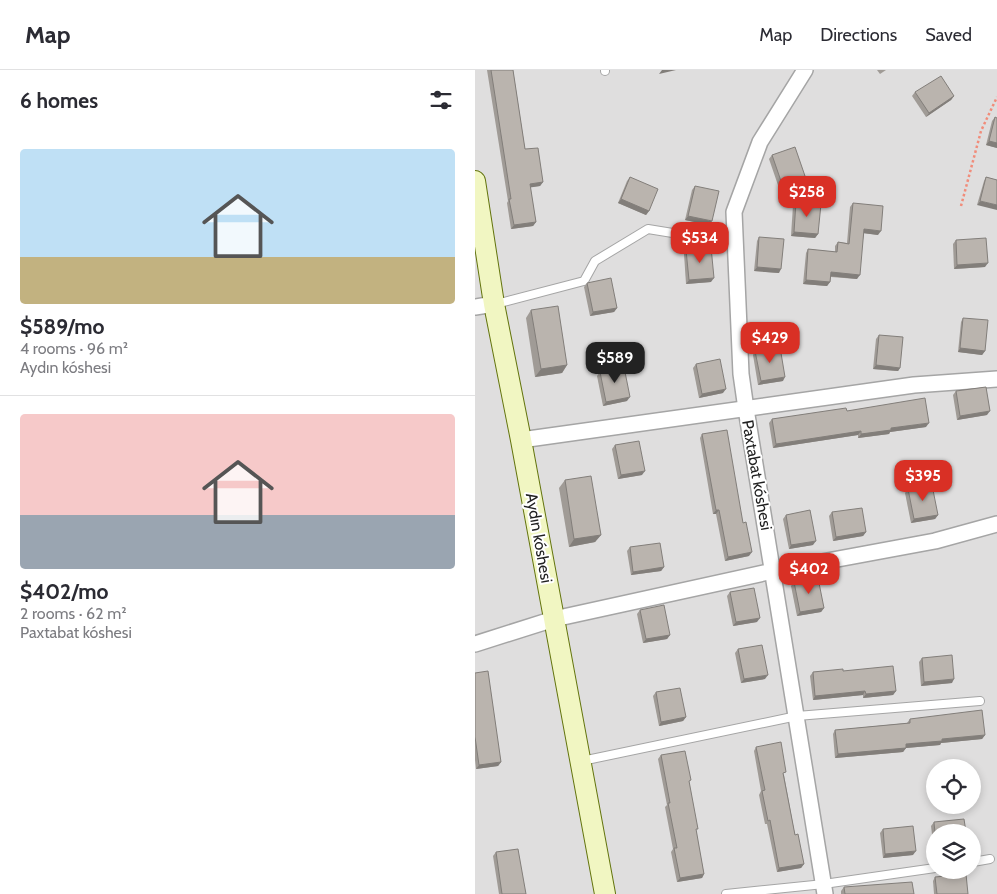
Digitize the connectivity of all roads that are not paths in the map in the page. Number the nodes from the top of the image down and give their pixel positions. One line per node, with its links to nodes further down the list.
1 (805, 70): 3 (street, Paxtabat kóshesi)
2 (475, 181): 4 (street, Aydın kóshesi)
3 (734, 243): 5 (lane); 7 (street, Paxtabat kóshesi)
4 (480, 249): 5 (street, Aydın kóshesi)
5 (484, 305): 8 (street, Aydın kóshesi)
6 (997, 379): 7 (street)
7 (745, 409): 8 (street); 10 (street, Paxtabat kóshesi)
8 (521, 440): 11 (street, Aydın kóshesi)
9 (997, 524): 10 (street)
10 (773, 571): 11 (street); 14 (street, Paxtabat kóshesi)
11 (554, 619): 12 (street); 15 (street, Aydın kóshesi)
12 (475, 644)
13 (980, 701): 14 (lane)
14 (797, 716): 15 (lane); 19 (street, Paxtabat kóshesi)
15 (580, 761): 20 (street, Aydın kóshesi)
16 (990, 859): 17 (lane)
17 (981, 861)
18 (926, 870): 19 (lane)
19 (825, 889): 21 (lane)
20 (605, 894)
21 (726, 894)

